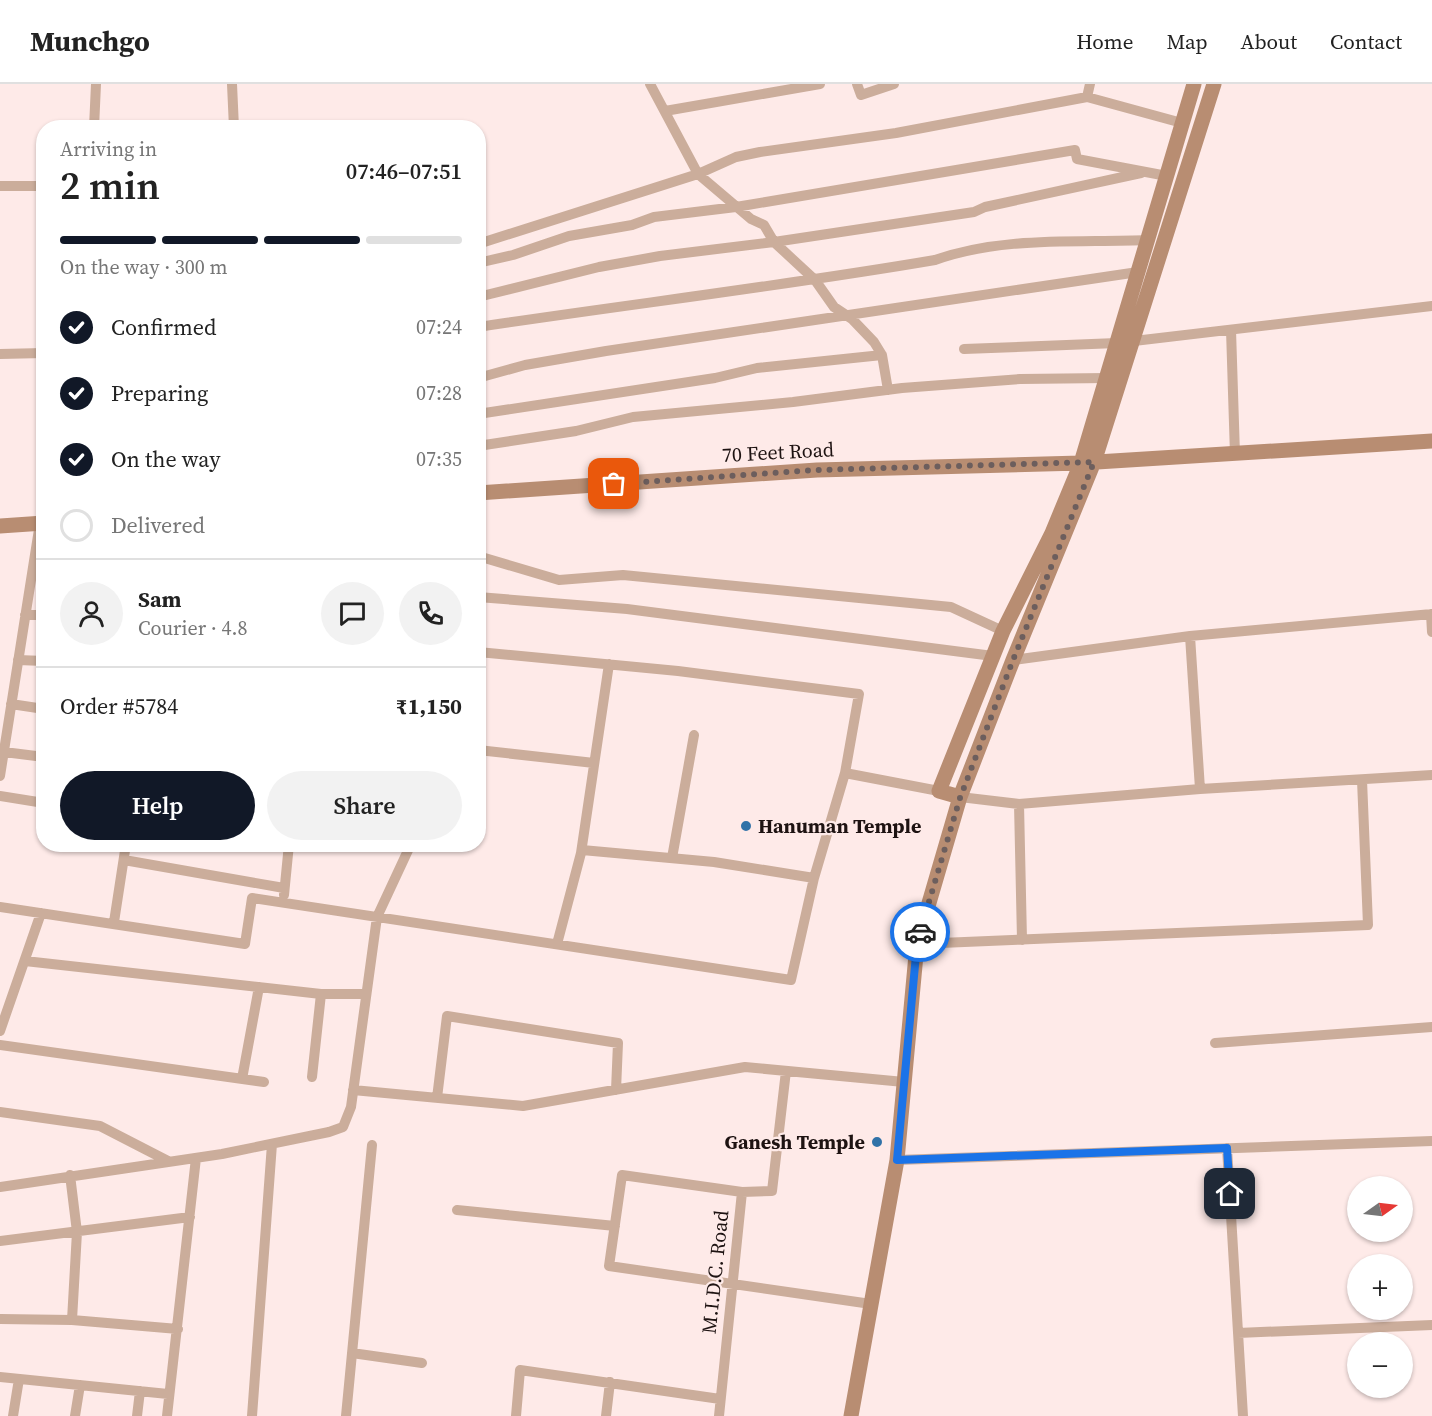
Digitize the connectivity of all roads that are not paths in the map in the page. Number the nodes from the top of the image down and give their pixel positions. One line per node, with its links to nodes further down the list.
1 (96, 84): 12 (street)
2 (232, 84): 13 (street)
3 (650, 84): 11 (street)
4 (820, 84): 11 (street)
5 (857, 84): 6 (street)
6 (894, 84)
7 (1090, 84): 10 (street)
8 (1194, 84): 14 (main road)
9 (1214, 84): 32 (main road)
10 (1087, 97): 14 (street); 16 (street)
11 (665, 111): 16 (street)
12 (94, 120)
13 (234, 120)
14 (1182, 123): 17 (main road)
15 (1145, 172): 17 (street); 20 (street); 23 (street)
16 (698, 174): 20 (street); 22 (street)
17 (1167, 176): 21 (main road)
18 (0, 186): 19 (street)
19 (36, 186)
20 (736, 207): 23 (street); 24 (street)
21 (1148, 240): 25 (main road); 26 (street)
22 (486, 241)
23 (774, 242): 26 (street); 27 (street)
24 (486, 261)
25 (1138, 272): 29 (street); 33 (main road)
26 (815, 280): 29 (street); 30 (street)
27 (486, 295)
28 (1432, 306): 31 (street)
29 (846, 315): 37 (street); 38 (street)
30 (486, 326)
31 (1231, 330): 32 (street); 44 (street)
32 (1134, 341): 33 (street); 45 (main road)
33 (1117, 344): 34 (street); 39 (main road)
34 (964, 349)
35 (36, 353): 36 (street)
36 (0, 354)
37 (882, 355): 40 (street); 41 (street)
38 (486, 376)
39 (1107, 378): 40 (street); 45 (main road)
40 (888, 390): 43 (street)
41 (486, 413)
42 (1432, 441): 44 (main road, 70 Feet Road)
43 (486, 445)
44 (1235, 455): 45 (main road, 70 Feet Road)
45 (1087, 463): 46 (main road, 70 Feet Road); 55 (main road); 61 (main road)
46 (486, 492)
47 (36, 523): 48 (main road)
48 (0, 526)
49 (36, 555): 53 (street)
50 (486, 558): 55 (street)
51 (486, 598): 59 (street)
52 (1431, 614): 56 (street); 57 (street)
53 (25, 615): 54 (street); 60 (street)
54 (36, 615)
55 (1003, 631): 59 (main road)
56 (1432, 632)
57 (1190, 636): 61 (street); 76 (street)
58 (486, 653): 63 (street)
59 (993, 656): 77 (main road)
60 (18, 660): 62 (street); 64 (street)
61 (1013, 660): 79 (main road)
62 (36, 661)
63 (609, 664): 71 (street); 72 (street)
64 (11, 704): 65 (street); 66 (street)
65 (36, 708)
66 (4, 732): 69 (street)
67 (694, 735): 86 (street)
68 (486, 751): 71 (street)
69 (4, 752): 70 (street); 74 (street)
70 (36, 756)
71 (594, 763): 82 (street)
72 (845, 773): 77 (street); 88 (street)
73 (1432, 775): 75 (street)
74 (0, 776)
75 (1362, 780): 76 (street); 95 (street)
76 (1200, 789): 81 (street)
77 (939, 791): 79 (main road)
78 (0, 796): 80 (street)
79 (960, 798): 81 (street); 97 (main road)
80 (36, 802)
81 (1019, 804): 95 (street)
82 (582, 850): 86 (street); 96 (street)
83 (125, 852): 87 (street)
84 (288, 852): 89 (street)
85 (407, 852): 93 (street)
86 (672, 858): 88 (street)
87 (124, 860): 89 (street); 94 (street)
88 (814, 878): 96 (street)
89 (284, 888): 90 (street)
90 (283, 903): 93 (street); 94 (street)
91 (0, 907): 92 (street)
92 (41, 913): 94 (street); 98 (street)
93 (377, 917): 96 (street); 101 (street)
94 (114, 922)
95 (1022, 940): 97 (street)
96 (556, 944)
97 (917, 944): 110 (main road)
98 (25, 961): 99 (street); 103 (street)
99 (259, 987): 100 (street); 108 (street)
100 (321, 994): 101 (street); 107 (street)
101 (366, 994): 111 (street)
102 (1432, 1026): 104 (street)
103 (0, 1032)
104 (1215, 1043)
105 (0, 1045): 108 (street)
106 (786, 1071): 110 (street); 112 (street); 124 (street, M.I.D.C. Road)
107 (312, 1077)
108 (242, 1079): 109 (street)
109 (264, 1082)
110 (904, 1082): 120 (main road)
111 (353, 1090): 113 (street); 116 (street)
112 (616, 1090): 113 (street); 113 (street)
113 (437, 1098)
114 (0, 1112): 121 (street)
115 (1432, 1141): 118 (street)
116 (272, 1144): 119 (street); 150 (street)
117 (372, 1145): 137 (street)
118 (1227, 1148): 120 (street); 136 (street)
119 (196, 1158): 121 (street); 126 (street)
120 (897, 1160): 131 (main road)
121 (168, 1161): 122 (street)
122 (70, 1175): 123 (street); 128 (street)
123 (0, 1187)
124 (742, 1192): 127 (street); 130 (street, M.I.D.C. Road)
125 (458, 1210): 127 (street)
126 (190, 1217): 128 (street); 135 (street)
127 (615, 1226): 130 (street)
128 (77, 1232): 129 (street); 133 (street)
129 (0, 1240)
130 (732, 1284): 131 (street); 145 (street, M.I.D.C. Road)
131 (871, 1304): 155 (main road)
132 (0, 1318): 133 (street)
133 (72, 1320): 135 (street)
134 (1432, 1325): 136 (street)
135 (178, 1329): 144 (street)
136 (1238, 1333): 156 (street)
137 (352, 1353): 138 (street); 151 (street)
138 (422, 1363)
139 (0, 1377): 140 (street)
140 (19, 1379): 142 (street); 146 (street)
141 (610, 1382): 145 (street); 152 (street); 153 (street)
142 (80, 1385): 143 (street); 147 (street)
143 (140, 1391): 144 (street); 148 (street)
144 (168, 1394): 149 (street)
145 (720, 1399): 154 (street, M.I.D.C. Road)
146 (14, 1416)
147 (75, 1416)
148 (136, 1416)
149 (167, 1416)
150 (252, 1416)
151 (346, 1416)
152 (516, 1416)
153 (606, 1416)
154 (719, 1416)
155 (851, 1416)
156 (1243, 1416)

